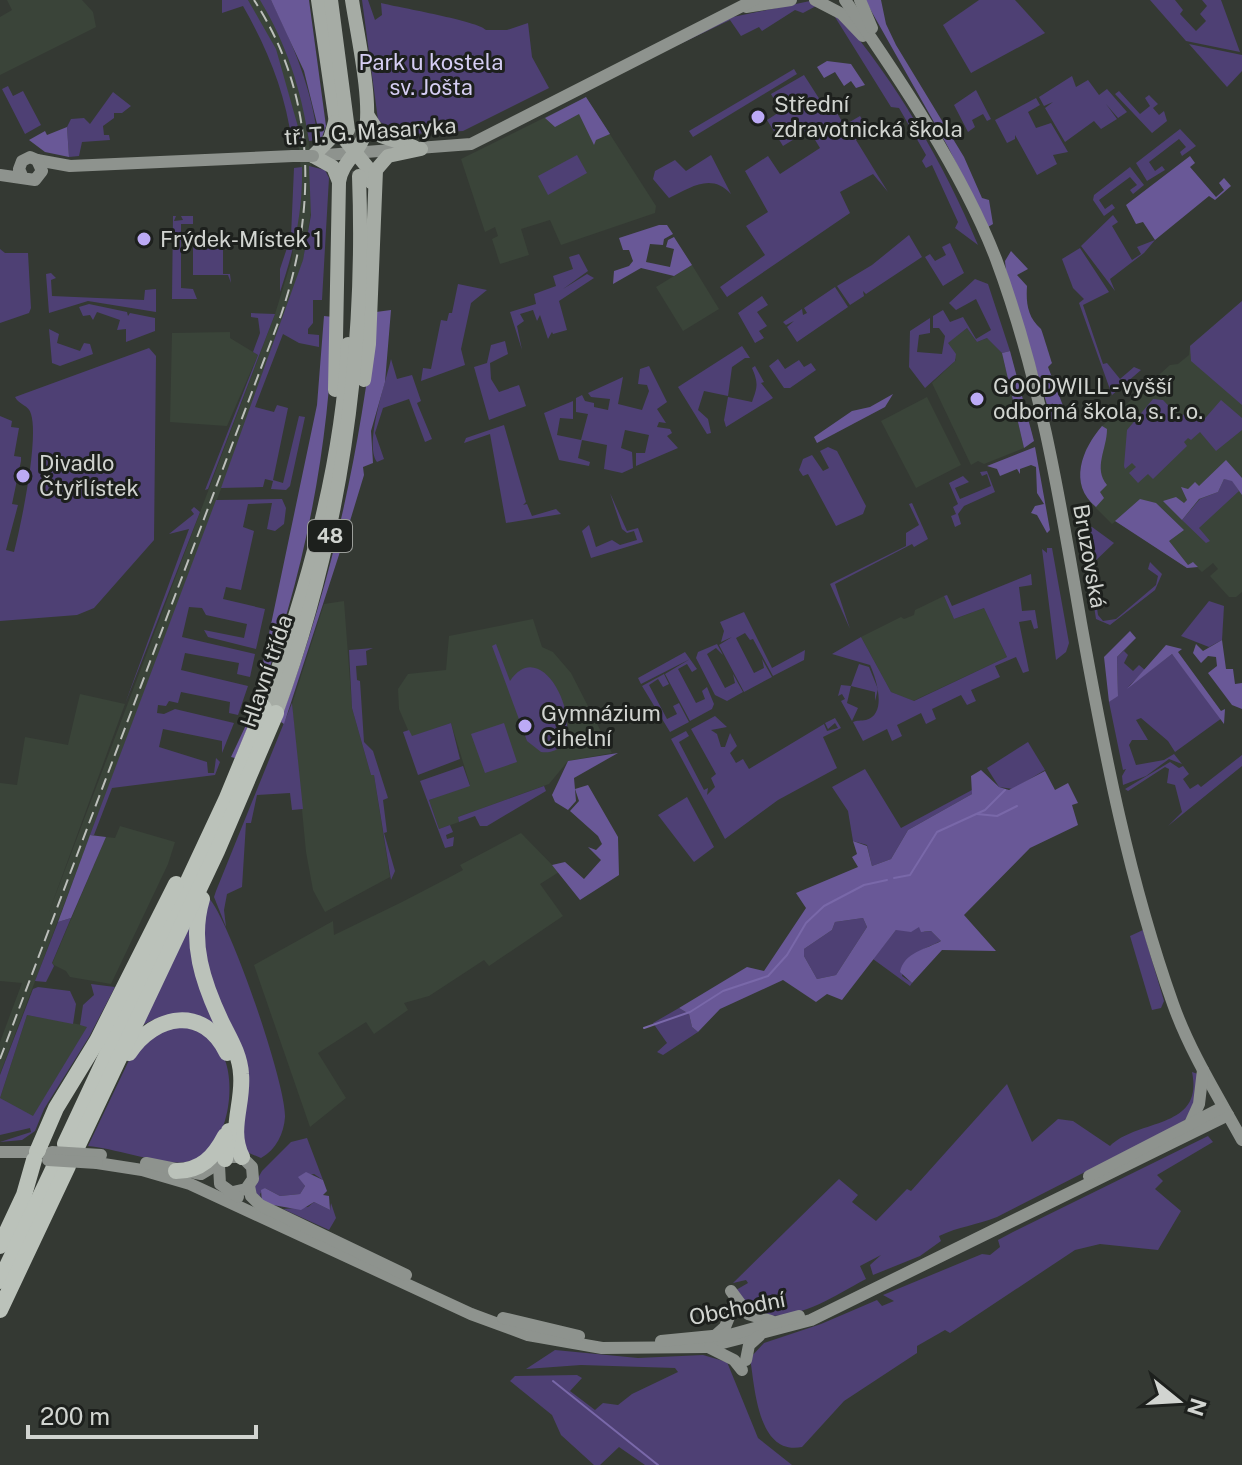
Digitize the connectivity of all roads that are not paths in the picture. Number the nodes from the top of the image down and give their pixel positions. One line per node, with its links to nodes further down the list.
1 (318, 0): 14 (main road, 48)
2 (331, 0): 3 (main road)
3 (339, 0)
4 (352, 0): 13 (main road, 48)
5 (754, 0): 11 (main road)
6 (763, 0): 11 (main road)
7 (791, 0): 11 (main road)
8 (815, 0): 12 (main road)
9 (845, 0): 12 (main road, Bruzovská)
10 (860, 0): 12 (main road)
11 (735, 8): 15 (main road, tř. T. G. Masaryka)
12 (889, 63): 29 (main road, Bruzovská)
13 (368, 116): 15 (main road); 16 (main road, 48)
14 (335, 121): 16 (main road, 48); 17 (main road)
15 (421, 149): 16 (main road, tř. T. G. Masaryka); 24 (main road, 48)
16 (354, 154): 17 (main road, tř. T. G. Masaryka); 23 (main road, 48); 24 (main road, 48)
17 (319, 156): 19 (main road, tř. T. G. Masaryka, bridge); 23 (main road)
18 (37, 160): 19 (main road, tř. T. G. Masaryka); 20 (main road); 22 (main road)
19 (70, 166): 22 (main road, tř. T. G. Masaryka)
20 (21, 172): 21 (main road); 22 (main road)
21 (0, 173)
22 (40, 175)
23 (350, 178): 25 (main road, 48); 25 (main road, 48)
24 (372, 196): 25 (main road, 48)
25 (337, 470): 26 (main road, 48)
26 (270, 711): 27 (highway, 48); 28 (highway, Hlavní třída / 48)
27 (226, 800): 37 (highway, 48); 37 (highway, 48)
28 (217, 851): 30 (highway, Hlavní třída / 48); 38 (highway, 48)
29 (1203, 1070): 31 (main road, Bruzovská); 33 (main road)
30 (97, 1105): 32 (highway, 48); 37 (highway, Hlavní třída / 48)
31 (1226, 1111): 33 (main road, Obchodní); 34 (main road, Obchodní); 35 (main road, Bruzovská)
32 (230, 1120): 41 (highway, 48); 42 (highway, 48)
33 (1190, 1124): 53 (main road, Obchodní)
34 (1203, 1129): 35 (main road); 54 (main road, Obchodní)
35 (1241, 1138)
36 (0, 1152): 37 (main road)
37 (54, 1155): 39 (main road, bridge); 40 (main road); 48 (highway, 48); 49 (highway, 48); 51 (highway, Hlavní třída / 48)
38 (242, 1157): 41 (main road); 45 (main road)
39 (99, 1159): 42 (main road); 43 (main road)
40 (0, 1160)
41 (222, 1162): 42 (main road); 44 (main road)
42 (176, 1171)
43 (190, 1184): 44 (main road); 47 (main road)
44 (220, 1184): 46 (main road)
45 (249, 1186): 46 (main road); 55 (main road, Obchodní)
46 (233, 1192): 47 (main road)
47 (267, 1217): 55 (main road, Obchodní)
48 (0, 1246)
49 (0, 1281)
50 (731, 1291): 53 (main road)
51 (0, 1310)
52 (729, 1317): 55 (main road)
53 (778, 1322): 55 (main road, Obchodní)
54 (759, 1336): 55 (main road, Obchodní); 55 (main road)
55 (710, 1342)

